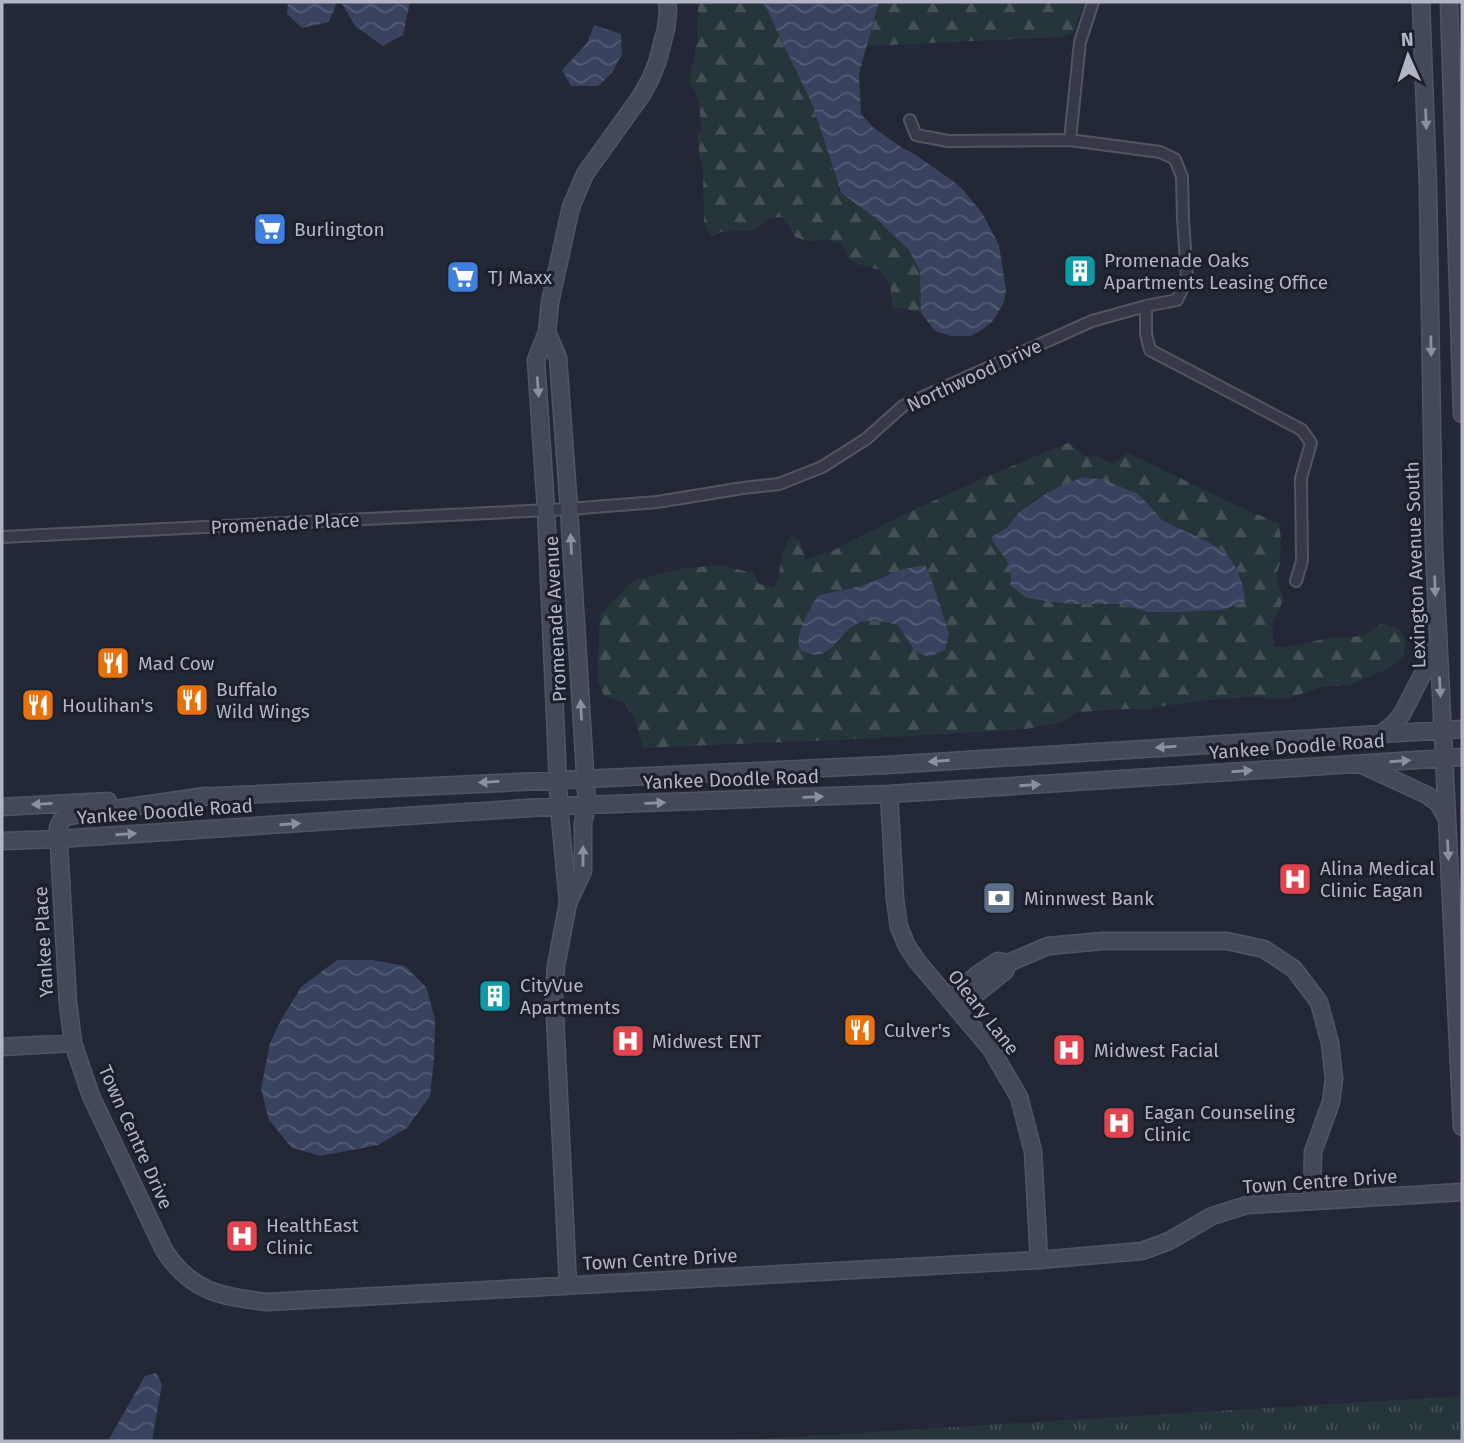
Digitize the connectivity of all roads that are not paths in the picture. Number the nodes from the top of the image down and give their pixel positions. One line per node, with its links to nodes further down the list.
1 (667, 2): 8 (street, Promenade Avenue)
2 (1093, 2): 6 (street)
3 (1421, 2): 14 (street, Lexington Avenue South, one-way to 14)
4 (1449, 2): 9 (street)
5 (910, 120): 6 (street)
6 (1070, 139): 7 (street, Northwood Drive)
7 (1146, 306): 11 (street, Northwood Drive); 13 (street)
8 (547, 332): 10 (street, Promenade Avenue, one-way to 10); 11 (street, Promenade Avenue)
9 (1462, 414)
10 (546, 509): 11 (street, Promenade Place); 12 (street, Promenade Place); 22 (street, Promenade Avenue)
11 (569, 509): 21 (street, Promenade Avenue, one-way to 11)
12 (2, 537)
13 (1296, 582)
14 (1438, 645): 16 (street, Lexington Avenue South, one-way to 16); 17 (street)
15 (1462, 729): 16 (street, Yankee Doodle Road)
16 (1441, 730): 17 (street, Yankee Doodle Road); 19 (street, Lexington Avenue South)
17 (1381, 734): 21 (street, Yankee Doodle Road, one-way to 21)
18 (1462, 757): 19 (street, Yankee Doodle Road)
19 (1443, 758): 20 (street, Yankee Doodle Road, one-way to 19); 28 (street, Lexington Avenue South)
20 (1357, 763): 23 (street, Yankee Doodle Road, one-way to 20); 28 (street)
21 (585, 778): 22 (street, Yankee Doodle Road); 26 (street, Promenade Avenue)
22 (557, 779): 24 (street, Yankee Doodle Road, one-way to 24); 25 (street, Promenade Avenue)
23 (889, 794): 26 (street, Yankee Doodle Road, one-way to 23); 32 (street, Oleary Lane)
24 (205, 796): 27 (street, Yankee Doodle Road, one-way to 27); 29 (street)
25 (559, 806): 26 (street, Yankee Doodle Road); 29 (street, Yankee Doodle Road, one-way to 25); 31 (street, Promenade Avenue)
26 (587, 806): 31 (street, Promenade Avenue, one-way to 26)
27 (2, 807)
28 (1446, 818): 35 (street, Lexington Avenue South, one-way to 35)
29 (58, 839): 30 (street, Yankee Doodle Road); 33 (street, Yankee Place)
30 (2, 841)
31 (568, 903): 39 (street, Promenade Avenue)
32 (953, 1004): 37 (street); 38 (street, Oleary Lane)
33 (73, 1043): 34 (street); 39 (street, Town Centre Drive)
34 (2, 1047)
35 (1462, 1127)
36 (1462, 1192): 37 (street, Town Centre Drive)
37 (1312, 1201): 38 (street, Town Centre Drive)
38 (1039, 1260): 39 (street, Town Centre Drive)
39 (568, 1285)

